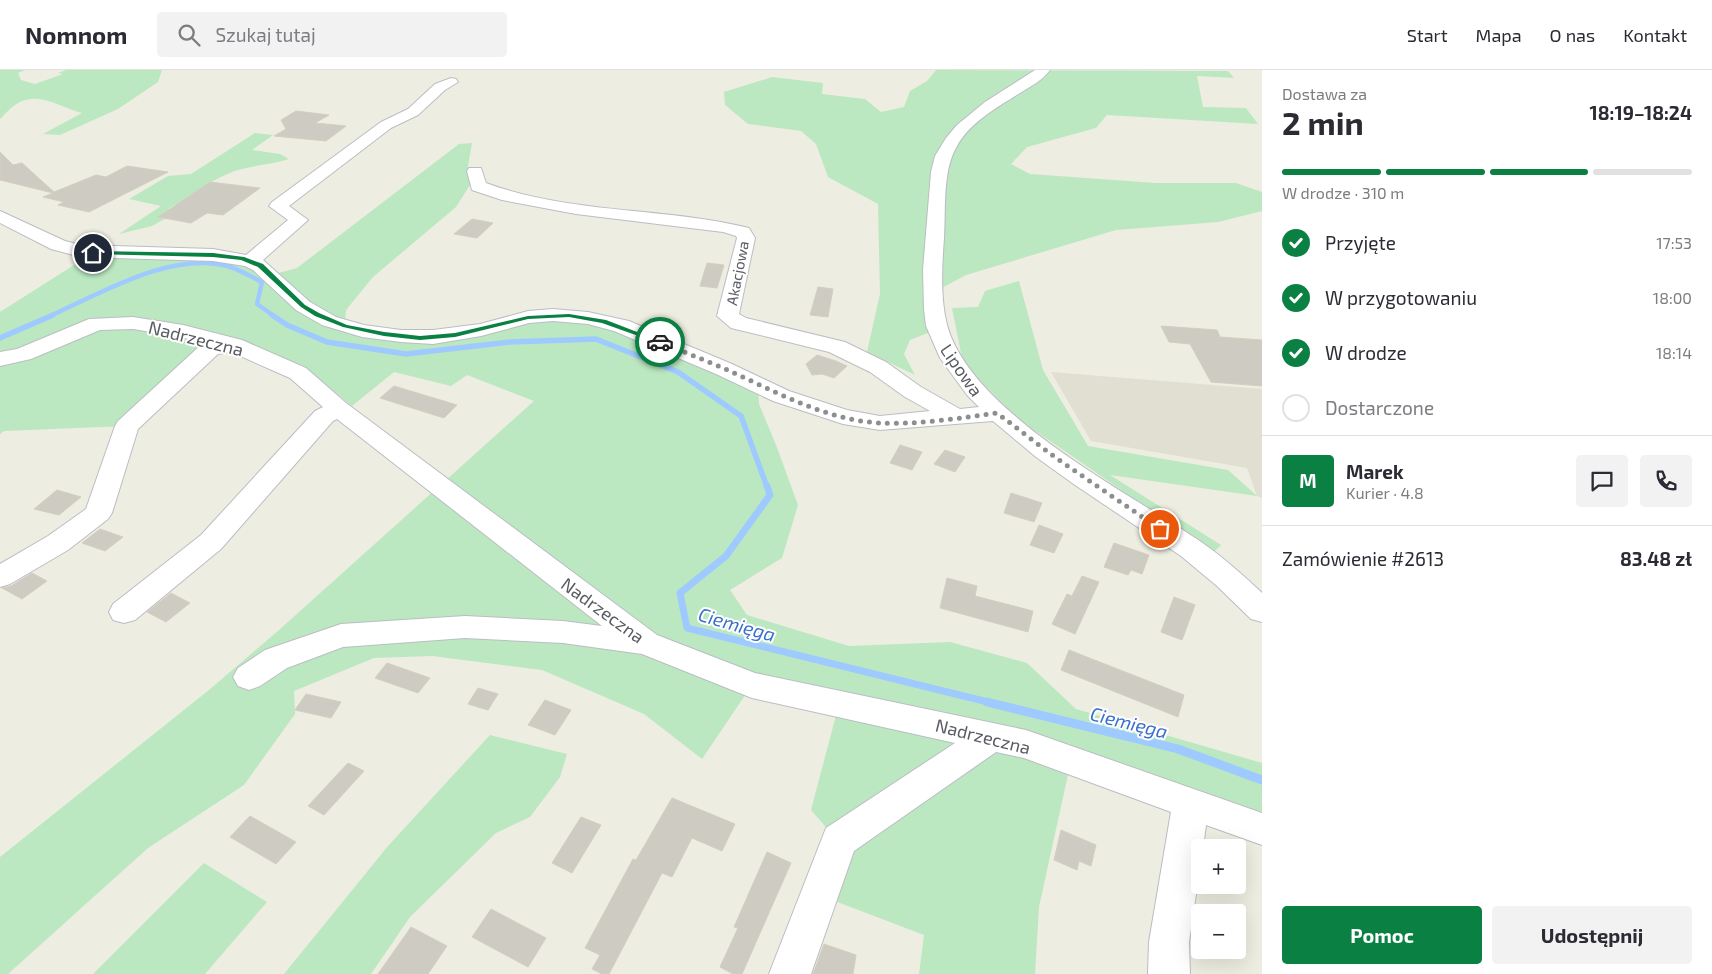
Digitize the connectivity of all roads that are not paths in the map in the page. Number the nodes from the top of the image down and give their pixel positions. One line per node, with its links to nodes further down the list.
1 (1043, 70): 9 (street, Lipowa)
2 (451, 82): 5 (street)
3 (475, 171): 10 (street, Akacjowa)
4 (0, 216): 5 (street)
5 (250, 261): 10 (street)
6 (234, 345): 7 (street, Nadrzeczna); 8 (street, Nadrzeczna); 11 (street)
7 (0, 359)
8 (338, 408): 13 (street); 14 (street, Nadrzeczna)
9 (997, 413): 10 (street); 12 (street, Lipowa)
10 (957, 417)
11 (0, 576)
12 (1262, 611)
13 (124, 612)
14 (646, 643): 15 (street); 16 (street, Nadrzeczna)
15 (249, 677)
16 (992, 736): 17 (street, Nadrzeczna); 19 (street)
17 (1191, 803): 18 (street, Nadrzeczna); 20 (street)
18 (1262, 829)
19 (790, 974)
20 (1169, 974)

